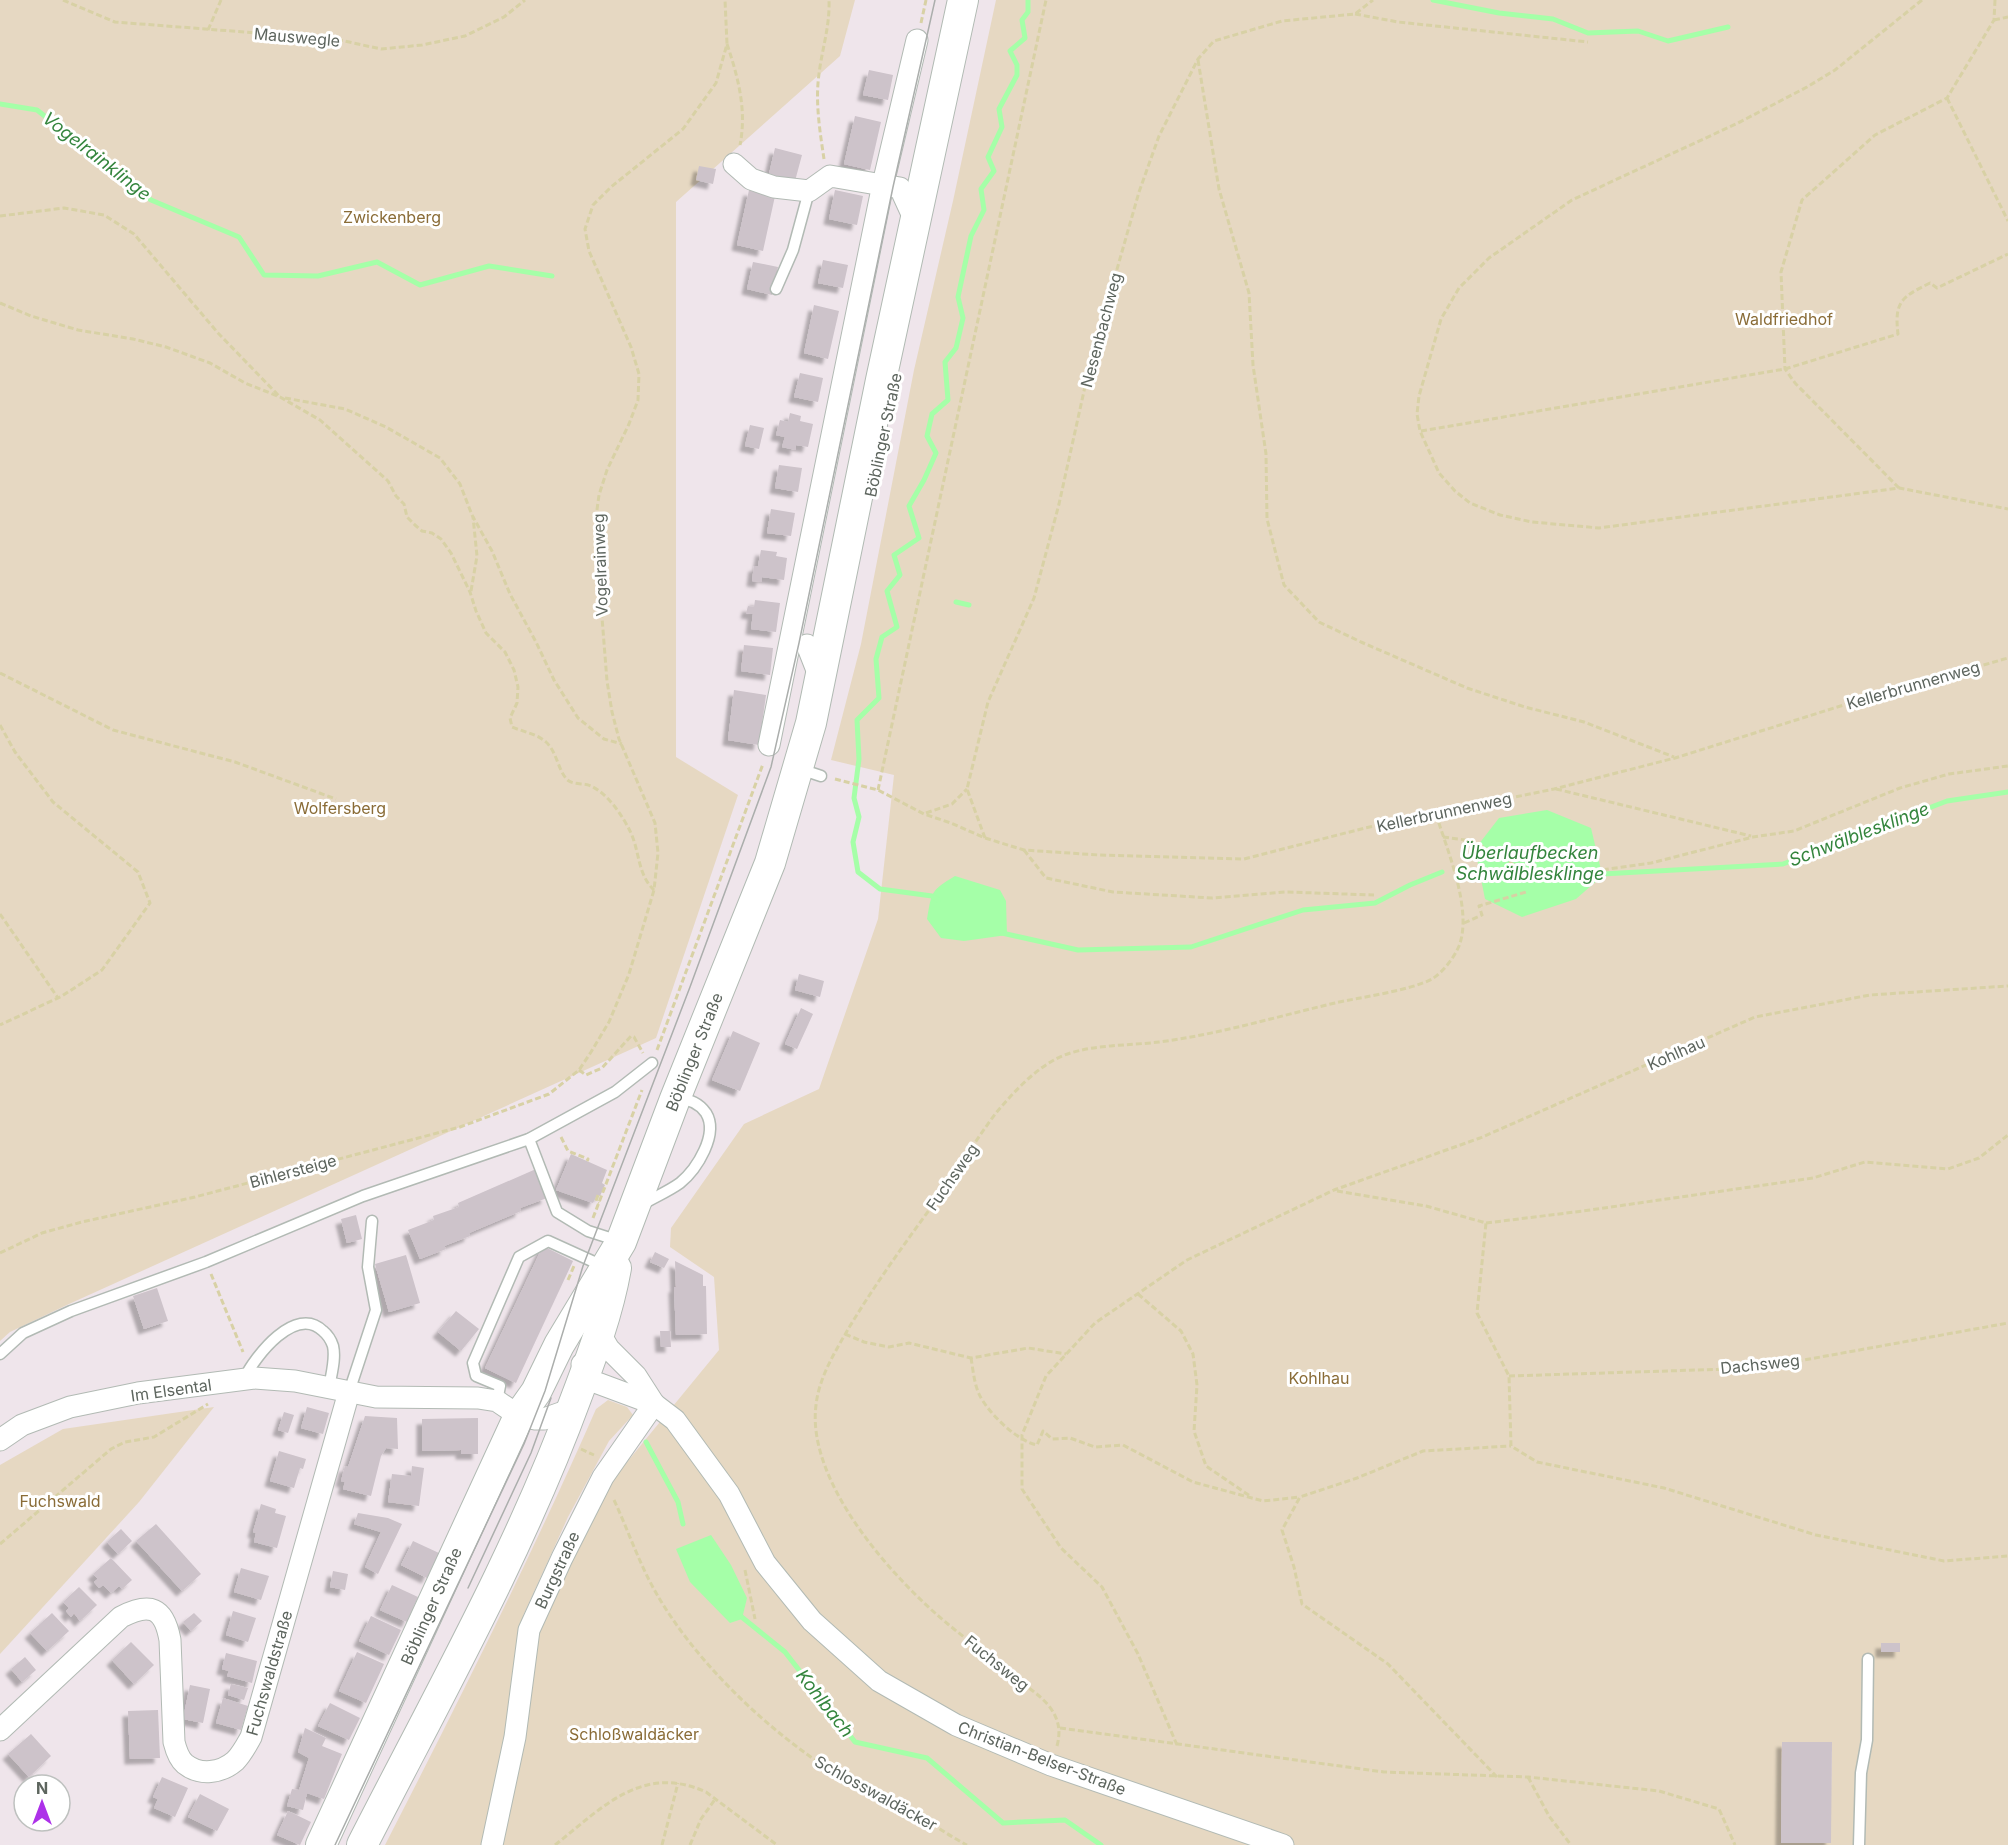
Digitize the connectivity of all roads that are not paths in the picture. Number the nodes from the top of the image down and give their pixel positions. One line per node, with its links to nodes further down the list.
1 (963, 0): 5 (main road, Böblinger Straße)
2 (975, 0): 14 (main road, Böblinger Straße)
3 (917, 40): 6 (street)
4 (734, 164): 7 (street)
5 (927, 166): 6 (lane); 8 (main road, Böblinger Straße)
6 (892, 186): 7 (street); 8 (street); 11 (street)
7 (809, 191): 9 (lane)
8 (916, 223): 10 (main road, Böblinger Straße)
9 (776, 289)
10 (831, 621): 11 (street); 12 (main road, Böblinger Straße)
11 (798, 643): 12 (street); 13 (street)
12 (820, 678): 14 (main road, Böblinger Straße)
13 (769, 745)
14 (770, 863): 16 (main road, Böblinger Straße)
15 (652, 1063): 17 (lane)
16 (675, 1099): 18 (main road, Böblinger Straße); 18 (lane)
17 (529, 1139): 20 (lane); 23 (lane)
18 (633, 1211): 20 (main road, Böblinger Straße)
19 (372, 1221): 26 (lane)
20 (621, 1242): 21 (main road, Böblinger Straße); 22 (main road, Böblinger Straße)
21 (588, 1282): 25 (street, Böblinger Straße); 27 (main road, Böblinger Straße); 27 (lane)
22 (599, 1332): 25 (main road, Böblinger Straße); 28 (street)
23 (0, 1354)
24 (247, 1373): 26 (street, Im Elsental); 26 (lane); 30 (street, Im Elsental)
25 (584, 1378): 28 (street, Christian-Belser-Straße); 29 (main road, Böblinger Straße)
26 (339, 1390): 27 (street); 32 (street, Fuchswaldstraße)
27 (512, 1404): 29 (street); 33 (main road, Böblinger Straße)
28 (654, 1404): 35 (street, Burgstraße); 36 (street, Christian-Belser-Straße)
29 (572, 1409): 34 (main road, Böblinger Straße)
30 (0, 1440)
31 (1868, 1659): 37 (lane)
32 (0, 1730)
33 (321, 1845)
34 (362, 1845)
35 (492, 1845)
36 (1283, 1845)
37 (1859, 1845)

